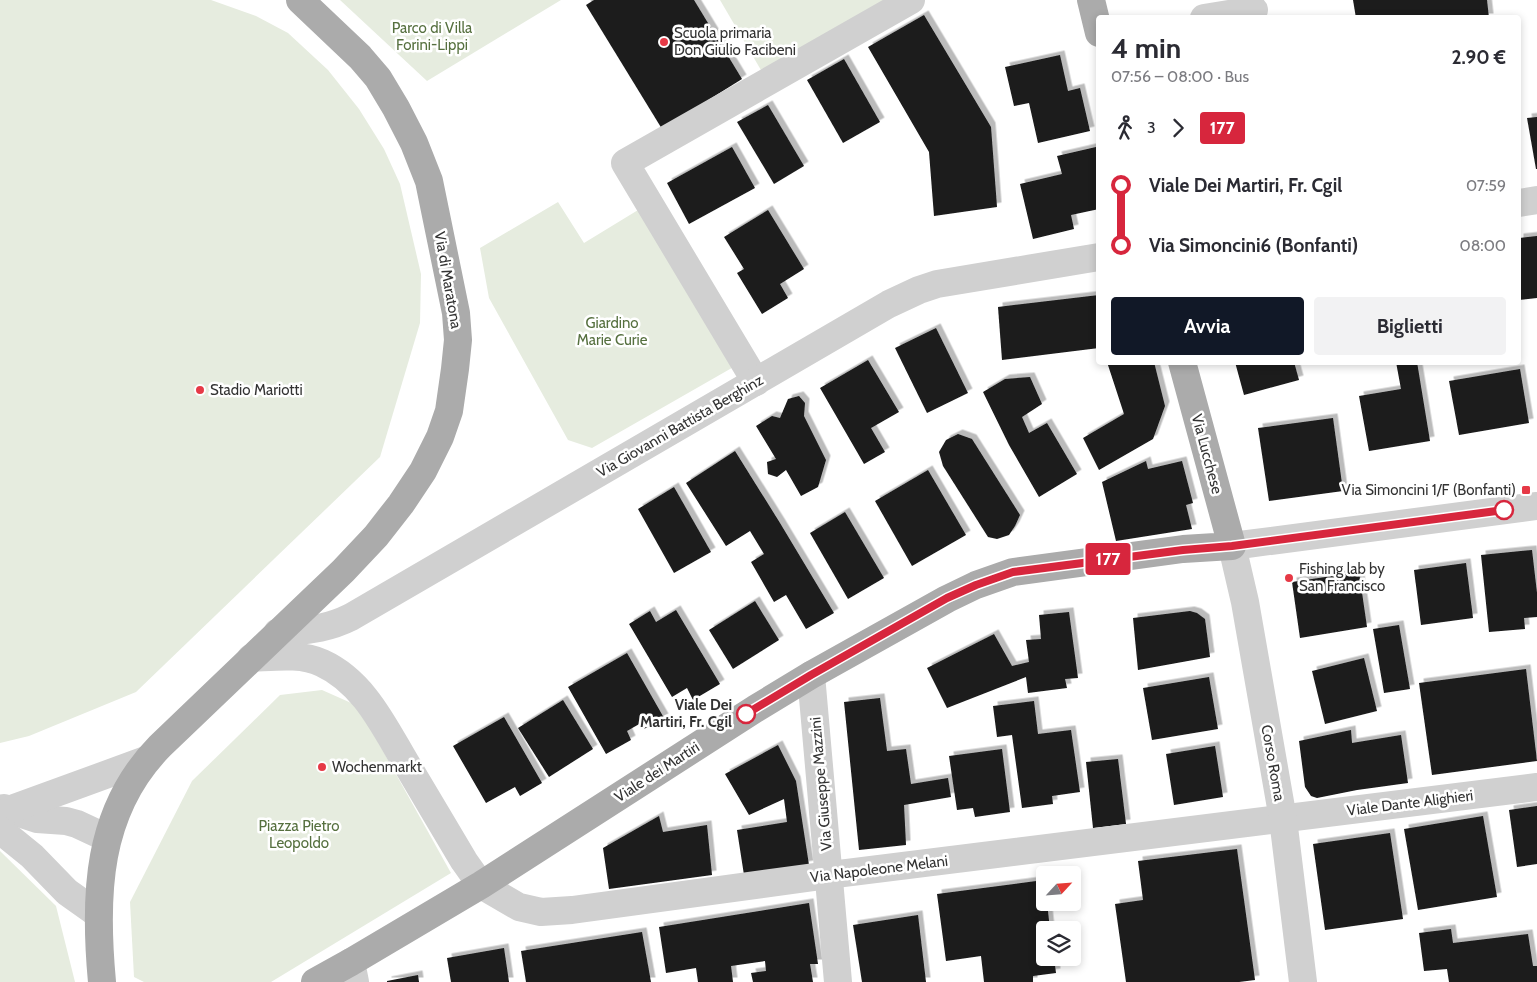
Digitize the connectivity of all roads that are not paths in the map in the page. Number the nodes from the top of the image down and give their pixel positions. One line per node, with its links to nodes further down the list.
1 (300, 0): 14 (main road, Via di Maratona)
2 (911, 0): 11 (street)
3 (1091, 0): 6 (main road)
4 (1254, 10): 5 (street)
5 (1223, 15)
6 (1096, 21)
7 (1537, 200): 8 (street)
8 (1521, 203)
9 (1096, 257): 11 (street, Via Giovanni Battista Berghinz)
10 (1183, 365): 13 (main road, Via Lucchese)
11 (756, 382): 14 (street, Via Giovanni Battista Berghinz)
12 (1537, 506): 13 (street)
13 (1232, 546): 16 (main road, Viale dei Martiri); 20 (street, Corso Roma)
14 (277, 633): 15 (main road)
15 (251, 658): 17 (main road); 23 (street)
16 (811, 675): 22 (street, Via Giuseppe Mazzini); 23 (main road, Viale dei Martiri)
17 (146, 760): 19 (street); 21 (main road)
18 (1537, 787): 20 (street, Viale Dante Alighieri)
19 (3, 816): 21 (street); 24 (street)
20 (1283, 819): 22 (street, Via Napoleone Melani); 30 (street, Corso Roma)
21 (107, 838): 24 (main road)
22 (828, 875): 23 (street, Via Napoleone Melani); 29 (street, Via Giuseppe Mazzini)
23 (481, 885): 26 (main road)
24 (98, 914): 25 (main road)
25 (101, 970): 27 (main road)
26 (353, 972): 28 (main road)
27 (115, 982)
28 (315, 982)
29 (838, 982)
30 (1303, 982)

